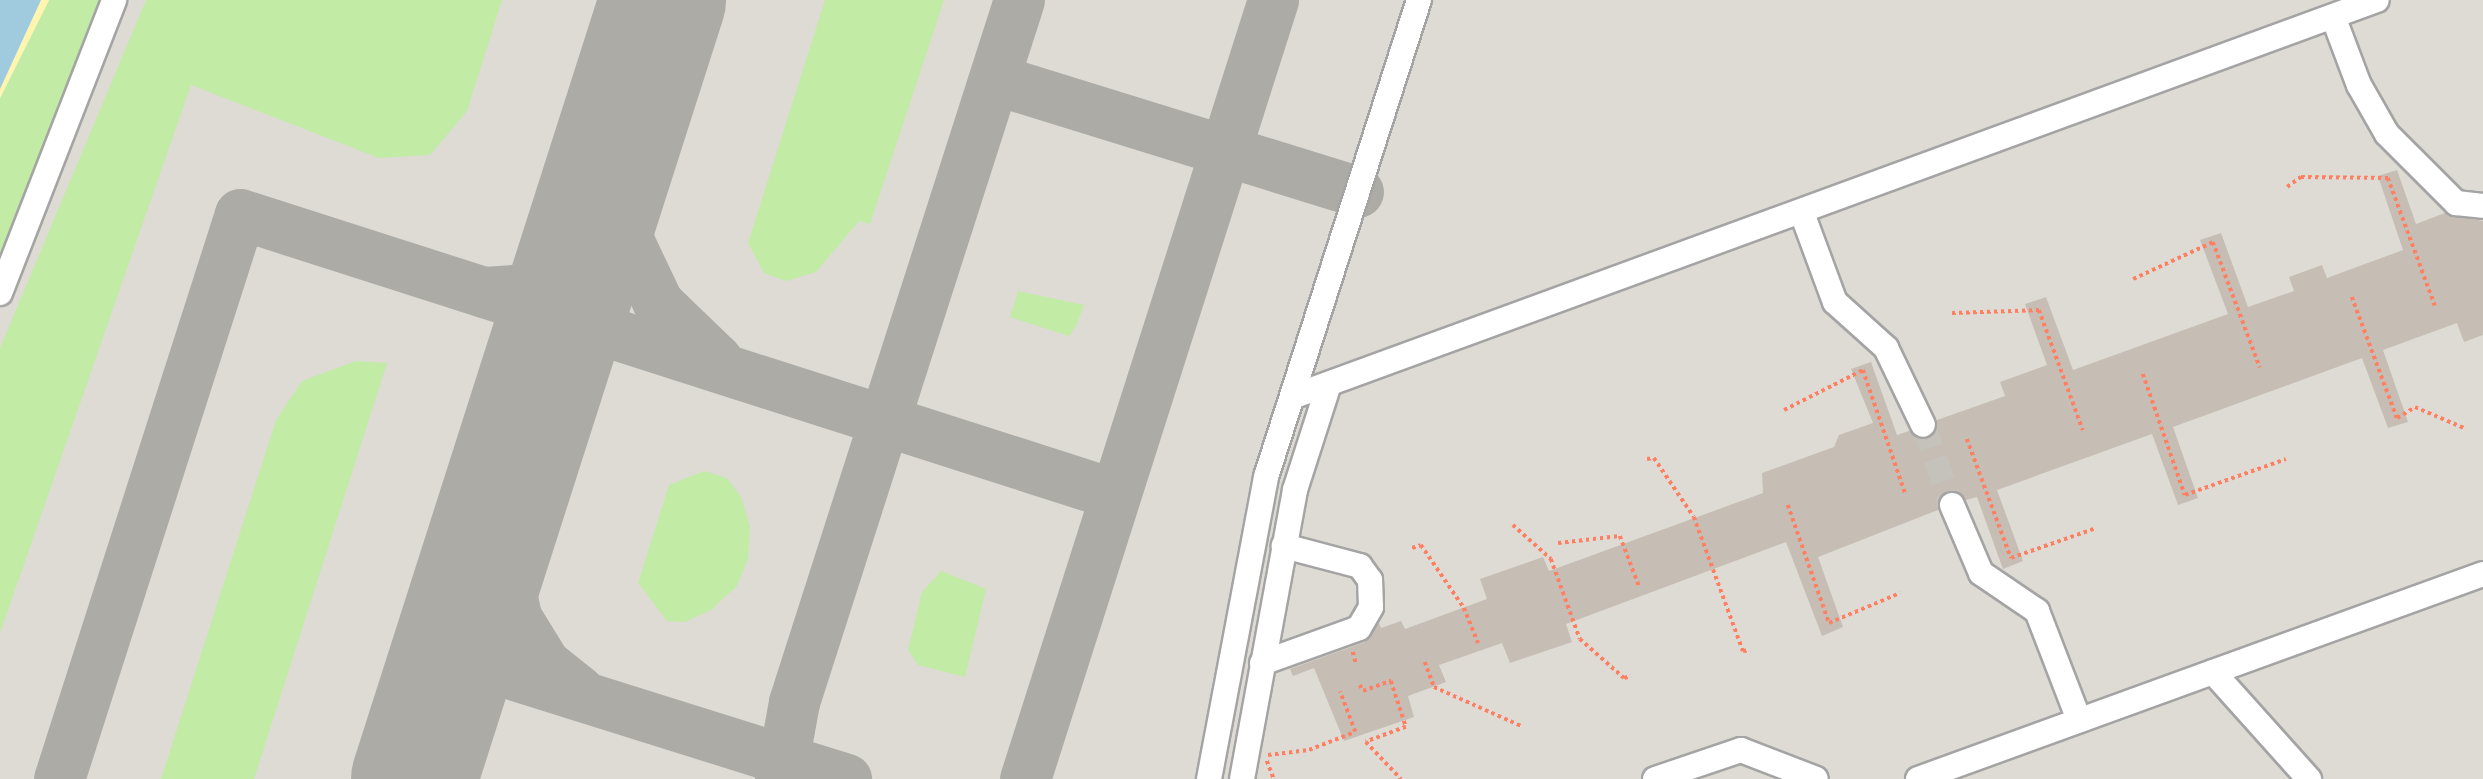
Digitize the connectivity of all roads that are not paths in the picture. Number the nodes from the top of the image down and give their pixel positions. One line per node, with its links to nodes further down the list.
1 (114, 0): 7 (lane)
2 (1419, 0): 9 (lane)
3 (2377, 0): 4 (lane)
4 (2334, 19): 5 (lane); 6 (lane)
5 (2483, 206)
6 (1802, 213): 8 (lane); 10 (lane)
7 (0, 293)
8 (1329, 384): 9 (lane); 12 (lane)
9 (1292, 397): 18 (lane)
10 (1923, 425)
11 (1952, 505): 16 (lane)
12 (1284, 546): 14 (lane); 14 (lane)
13 (2483, 574): 15 (lane)
14 (1262, 663): 19 (lane)
15 (2213, 672): 16 (lane); 23 (lane)
16 (2079, 720): 22 (lane)
17 (1774, 768): 20 (lane); 21 (lane)
18 (1209, 779)
19 (1242, 779)
20 (1655, 779)
21 (1816, 779)
22 (1919, 779)
23 (2309, 779)

